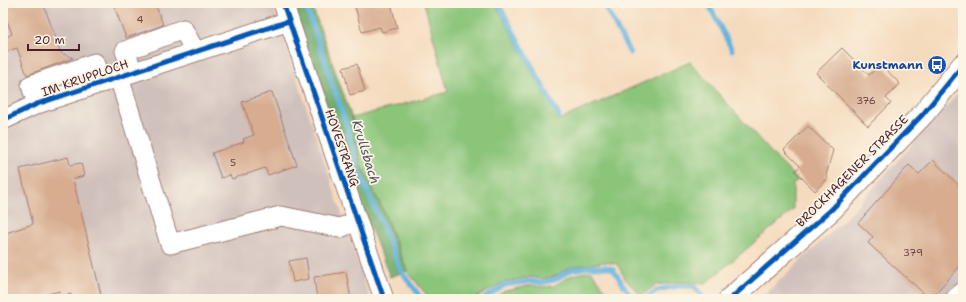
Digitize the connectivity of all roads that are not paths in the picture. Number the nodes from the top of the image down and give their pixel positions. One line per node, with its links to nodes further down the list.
1 (282, 3): 2 (street, HOVESTRANG)
2 (289, 21): 3 (street, IM KRUPPLOCH); 7 (street, HOVESTRANG)
3 (195, 51): 5 (street, IM KRUPPLOCH); 5 (street)
4 (963, 65): 10 (main road, BROCKHAGENER STRASSE)
5 (119, 77): 6 (street, IM KRUPPLOCH); 7 (street)
6 (3, 120)
7 (357, 221): 9 (street, HOVESTRANG)
8 (963, 292): 11 (street)
9 (384, 299)
10 (731, 299)
11 (954, 299)

